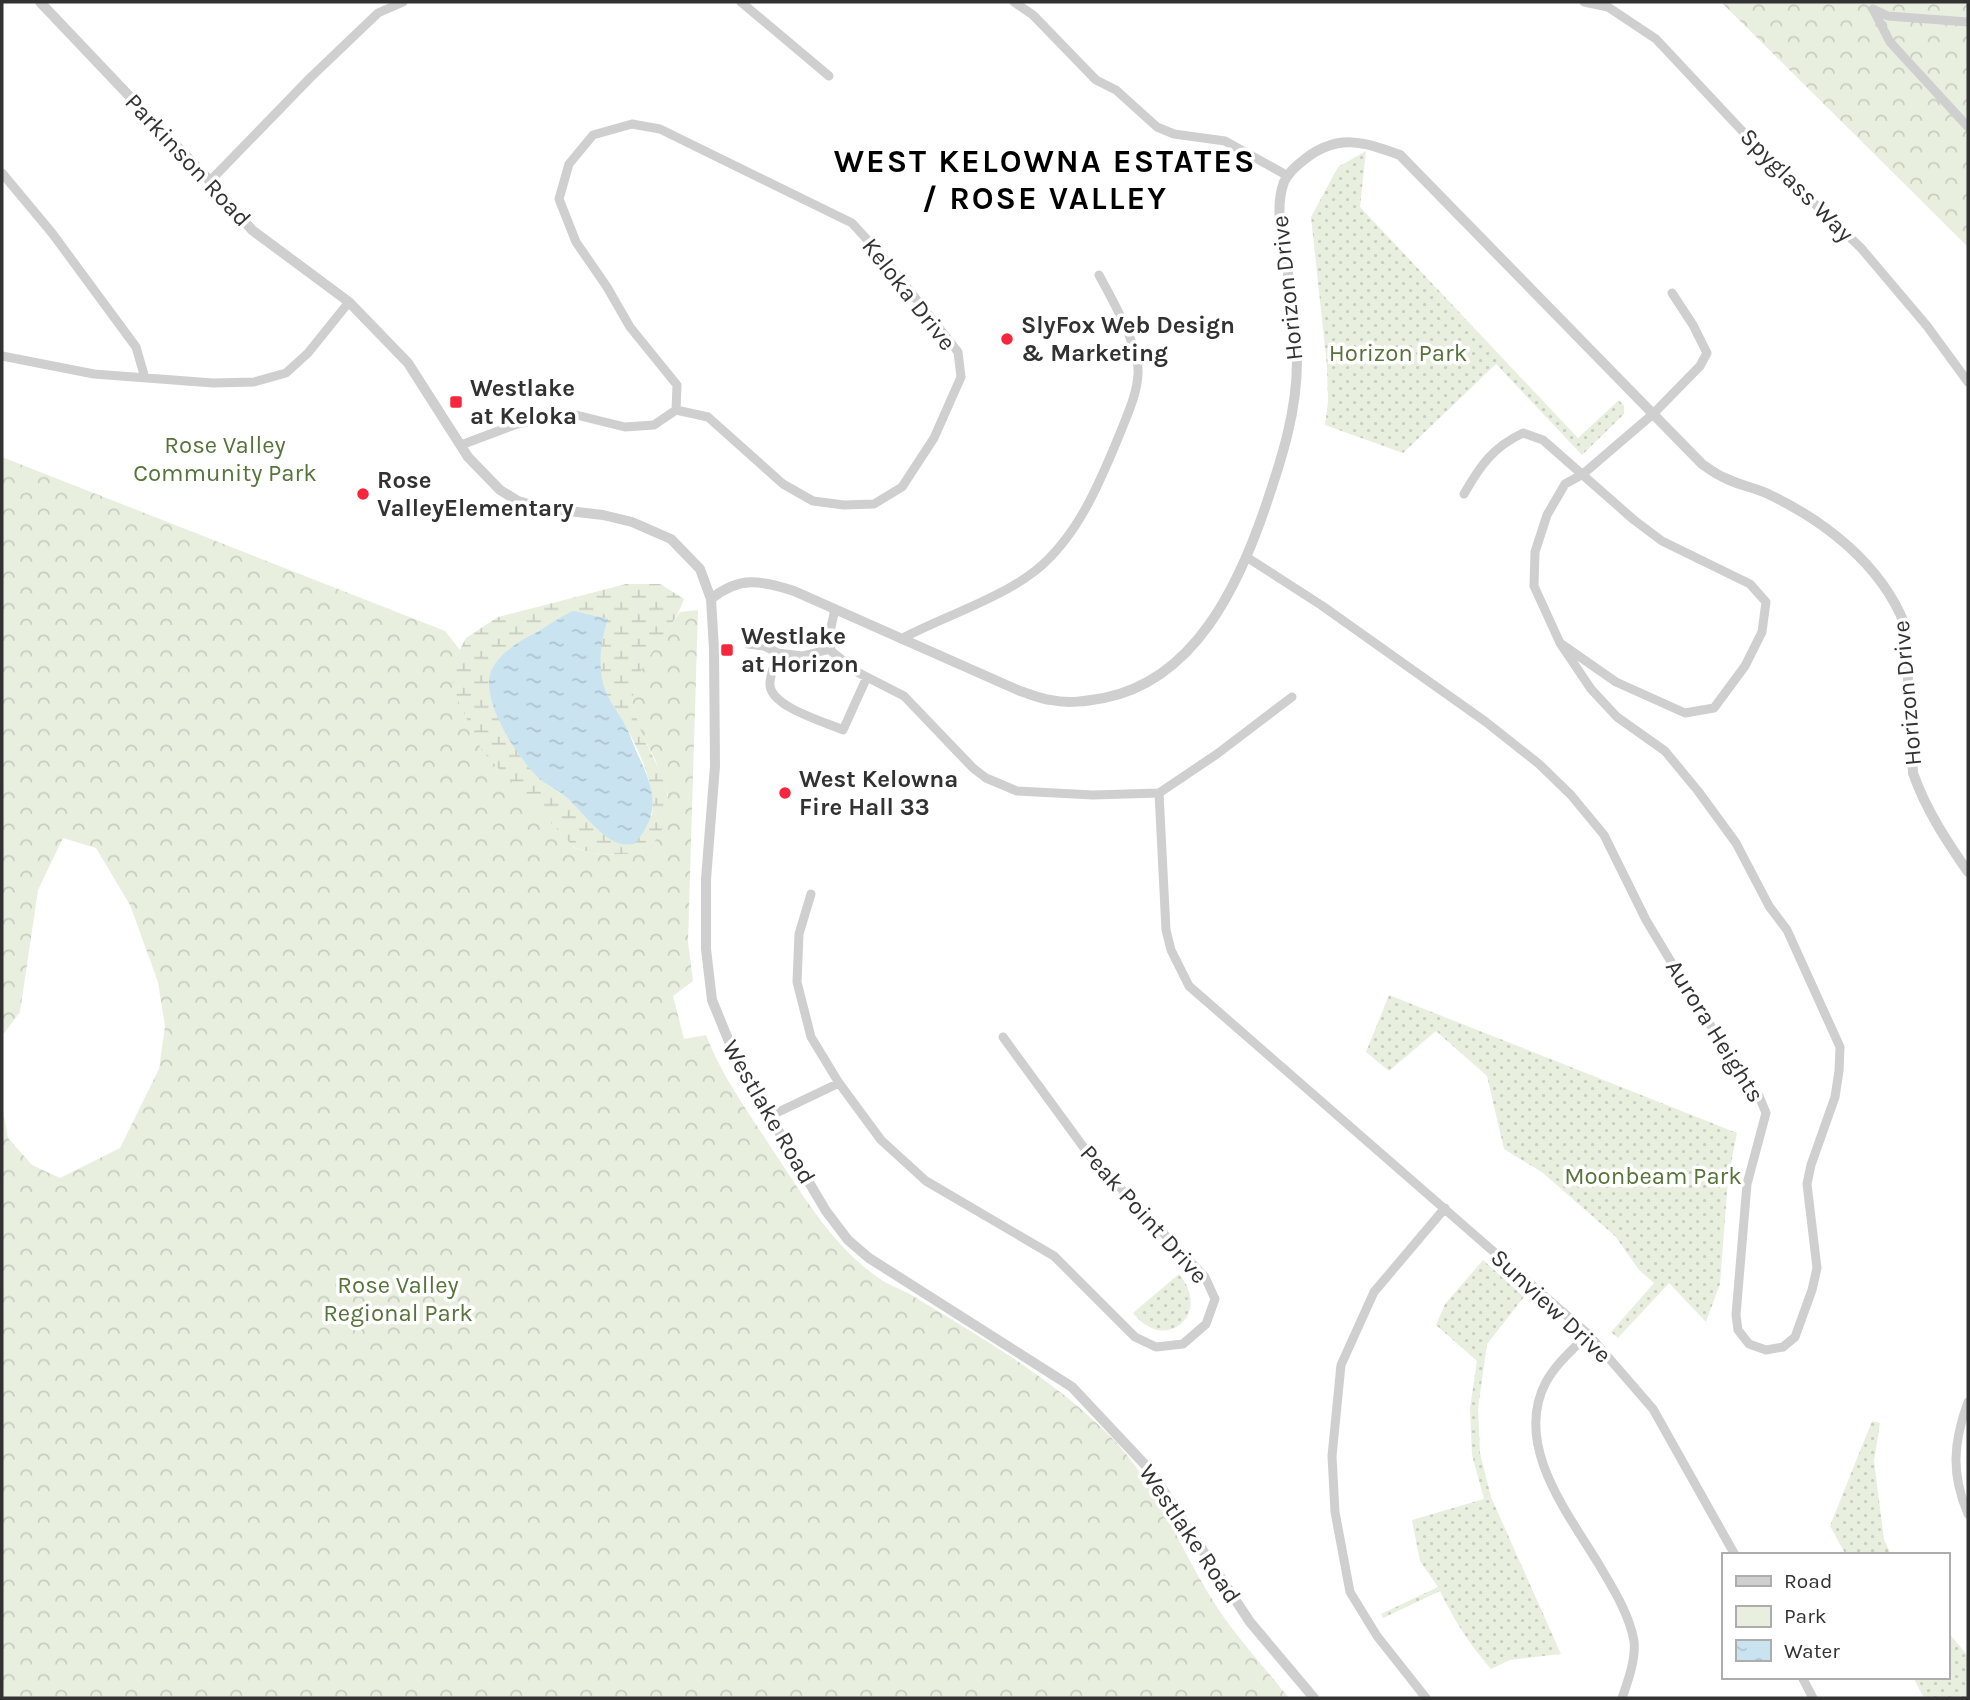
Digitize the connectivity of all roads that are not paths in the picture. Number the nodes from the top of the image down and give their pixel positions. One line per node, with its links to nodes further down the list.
1 (40, 2): 12 (street, Parkinson Road)
2 (403, 2): 12 (street)
3 (741, 2): 8 (street)
4 (1014, 2): 11 (street)
5 (1584, 2): 6 (street)
6 (1607, 5): 18 (street, Spyglass Way)
7 (1968, 22): 9 (street)
8 (829, 76)
9 (1968, 127)
10 (2, 173): 17 (street)
11 (1288, 176): 20 (street, Horizon Drive); 24 (street, Horizon Drive)
12 (210, 181): 15 (street, Parkinson Road)
13 (1099, 275): 27 (street)
14 (1672, 293): 20 (street)
15 (349, 302): 17 (street); 21 (street, Westlake Road)
16 (2, 356): 17 (street)
17 (145, 378)
18 (1968, 382)
19 (676, 410): 19 (street, Keloka Drive); 21 (street)
20 (1653, 414): 22 (street); 35 (street, Horizon Drive)
21 (461, 445): 25 (street, Westlake Road)
22 (1584, 474): 23 (street); 28 (street); 28 (street)
23 (1464, 494)
24 (1248, 558): 27 (street, Horizon Drive); 28 (street, Aurora Heights)
25 (711, 599): 26 (street, Horizon Drive); 39 (street, Westlake Road)
26 (835, 609): 27 (street, Horizon Drive); 30 (street)
27 (901, 639)
28 (1560, 643)
29 (748, 644): 31 (street)
30 (831, 649): 31 (street); 32 (street)
31 (778, 653): 32 (street)
32 (867, 677): 34 (street)
33 (1292, 697): 34 (street)
34 (1159, 793): 40 (street, Sunview Drive)
35 (1968, 872)
36 (811, 894): 38 (street, Peak Point Drive)
37 (1003, 1037): 38 (street, Peak Point Drive)
38 (839, 1083): 39 (street)
39 (769, 1116): 46 (street, Westlake Road)
40 (1445, 1208): 41 (street, Sunview Drive); 47 (street)
41 (1588, 1334): 44 (street, Sunview Drive); 48 (street)
42 (1968, 1402): 43 (street)
43 (1968, 1514)
44 (1734, 1553)
45 (1803, 1679): 49 (street)
46 (1314, 1698)
47 (1426, 1698)
48 (1622, 1698)
49 (1813, 1698)

